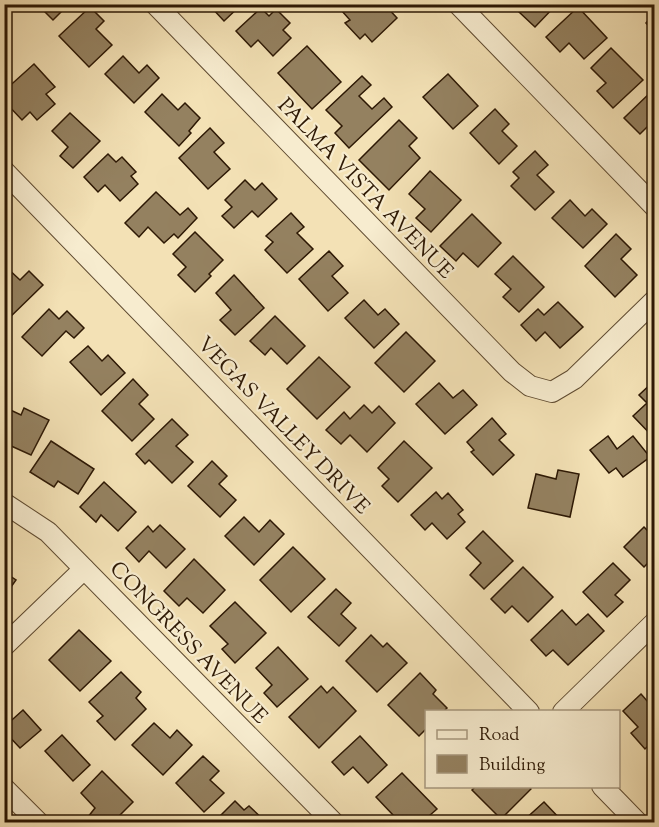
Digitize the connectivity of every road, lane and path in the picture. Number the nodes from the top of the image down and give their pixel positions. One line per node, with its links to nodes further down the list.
1 (155, 4): 5 (street, PALMA VISTA AVENUE)
2 (458, 4): 4 (street)
3 (4, 171): 10 (street, VEGAS VALLEY DRIVE)
4 (654, 206)
5 (654, 301)
6 (4, 503): 7 (street, CONGRESS AVENUE)
7 (84, 569): 9 (street); 15 (street, CONGRESS AVENUE)
8 (654, 623): 11 (street)
9 (4, 646)
10 (528, 710)
11 (564, 710)
12 (4, 788): 14 (street)
13 (604, 788): 16 (street)
14 (38, 822)
15 (333, 822)
16 (637, 822)

